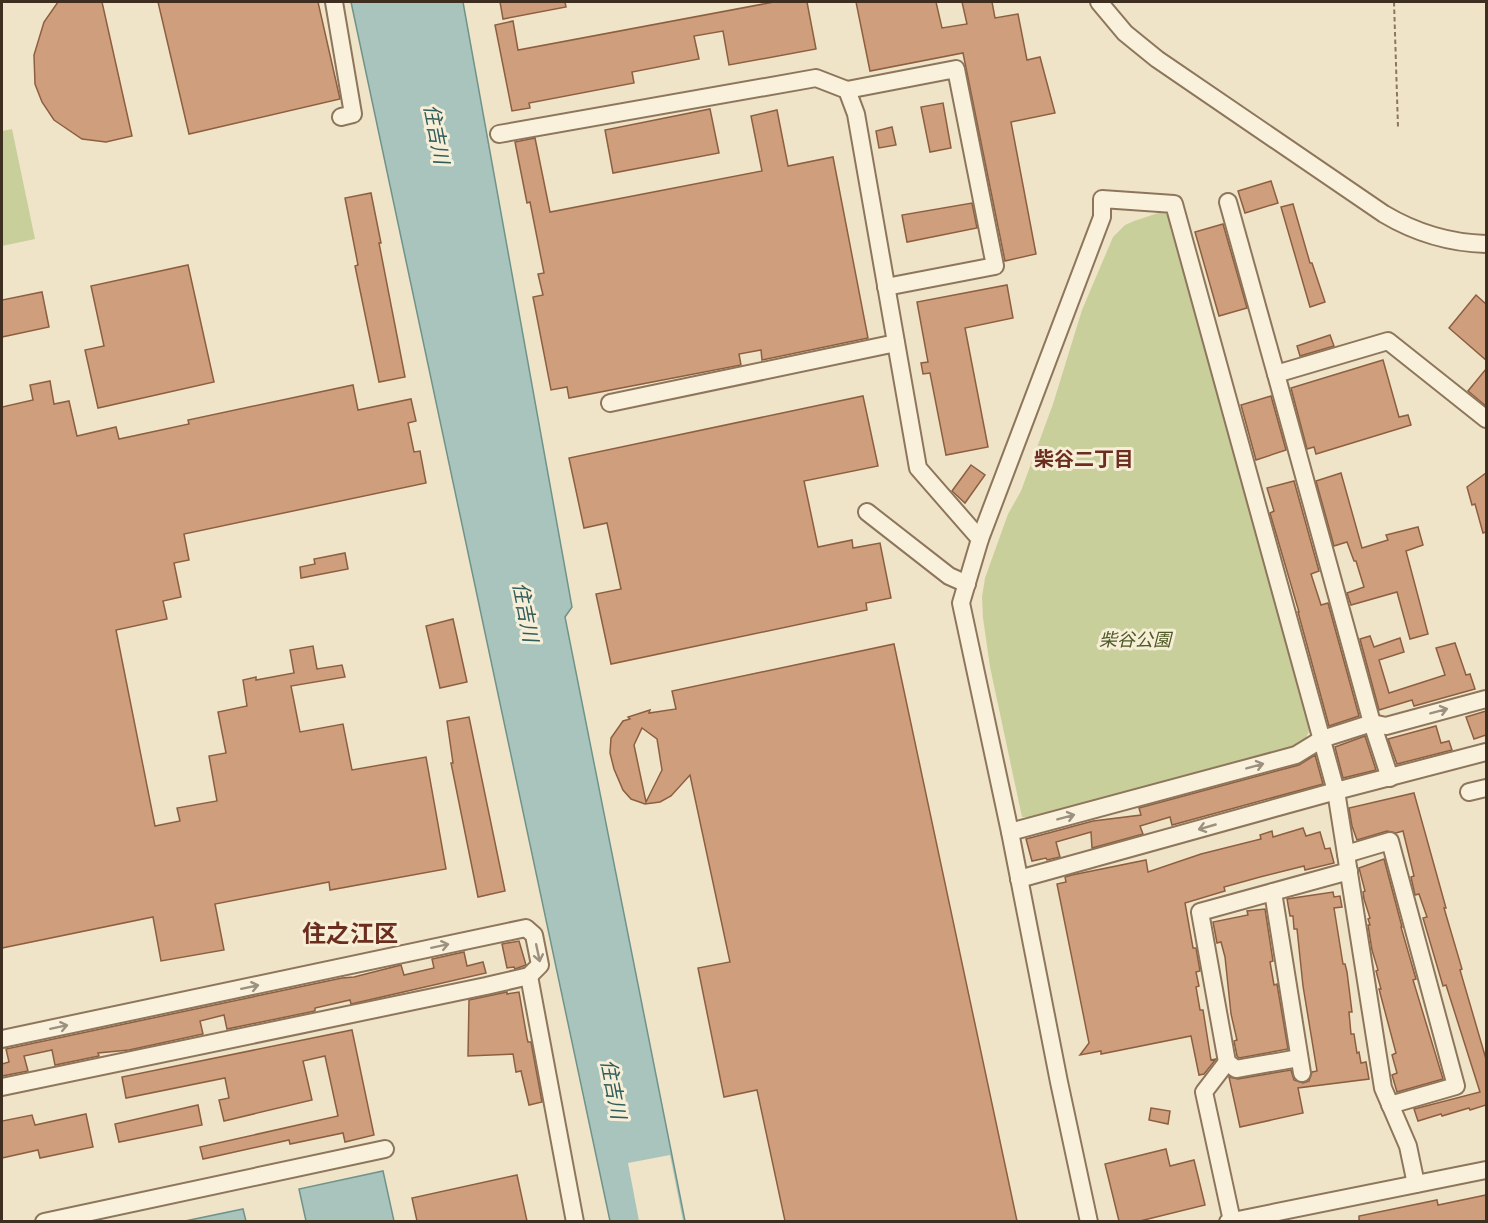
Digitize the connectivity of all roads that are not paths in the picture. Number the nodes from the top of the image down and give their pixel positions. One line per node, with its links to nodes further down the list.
1 (334, 2): 4 (street)
2 (1098, 2): 7 (street)
3 (847, 90): 5 (street); 8 (street); 8 (street)
4 (341, 117)
5 (500, 134)
6 (1228, 202): 10 (street)
7 (1486, 244)
8 (886, 287): 9 (street)
9 (896, 343): 11 (street); 14 (street)
10 (1276, 374): 12 (street); 17 (street)
11 (610, 403)
12 (1486, 419)
13 (867, 512): 15 (street)
14 (980, 539): 15 (street); 18 (street)
15 (967, 584): 24 (street)
16 (1486, 699): 17 (street, one-way to 16)
17 (1372, 723): 18 (street); 20 (street)
18 (1322, 739): 22 (street); 24 (street, one-way to 18)
19 (1486, 752): 20 (street)
20 (1390, 778): 22 (street)
21 (1486, 788): 23 (street)
22 (1336, 791): 25 (street); 27 (street, one-way to 27)
23 (1469, 792)
24 (1010, 832): 27 (street)
25 (1346, 854): 26 (street); 33 (street)
26 (1348, 872): 28 (street); 33 (street)
27 (1019, 879): 39 (street)
28 (1273, 892): 31 (street); 31 (street)
29 (529, 976): 30 (street, one-way to 29); 32 (street); 38 (street)
30 (2, 1039)
31 (1227, 1062): 40 (street)
32 (2, 1087)
33 (1390, 1105): 36 (street)
34 (385, 1149): 37 (street)
35 (1486, 1170): 36 (street)
36 (1416, 1184): 40 (street)
37 (44, 1221)
38 (575, 1221)
39 (1089, 1221)
40 (1230, 1221)

